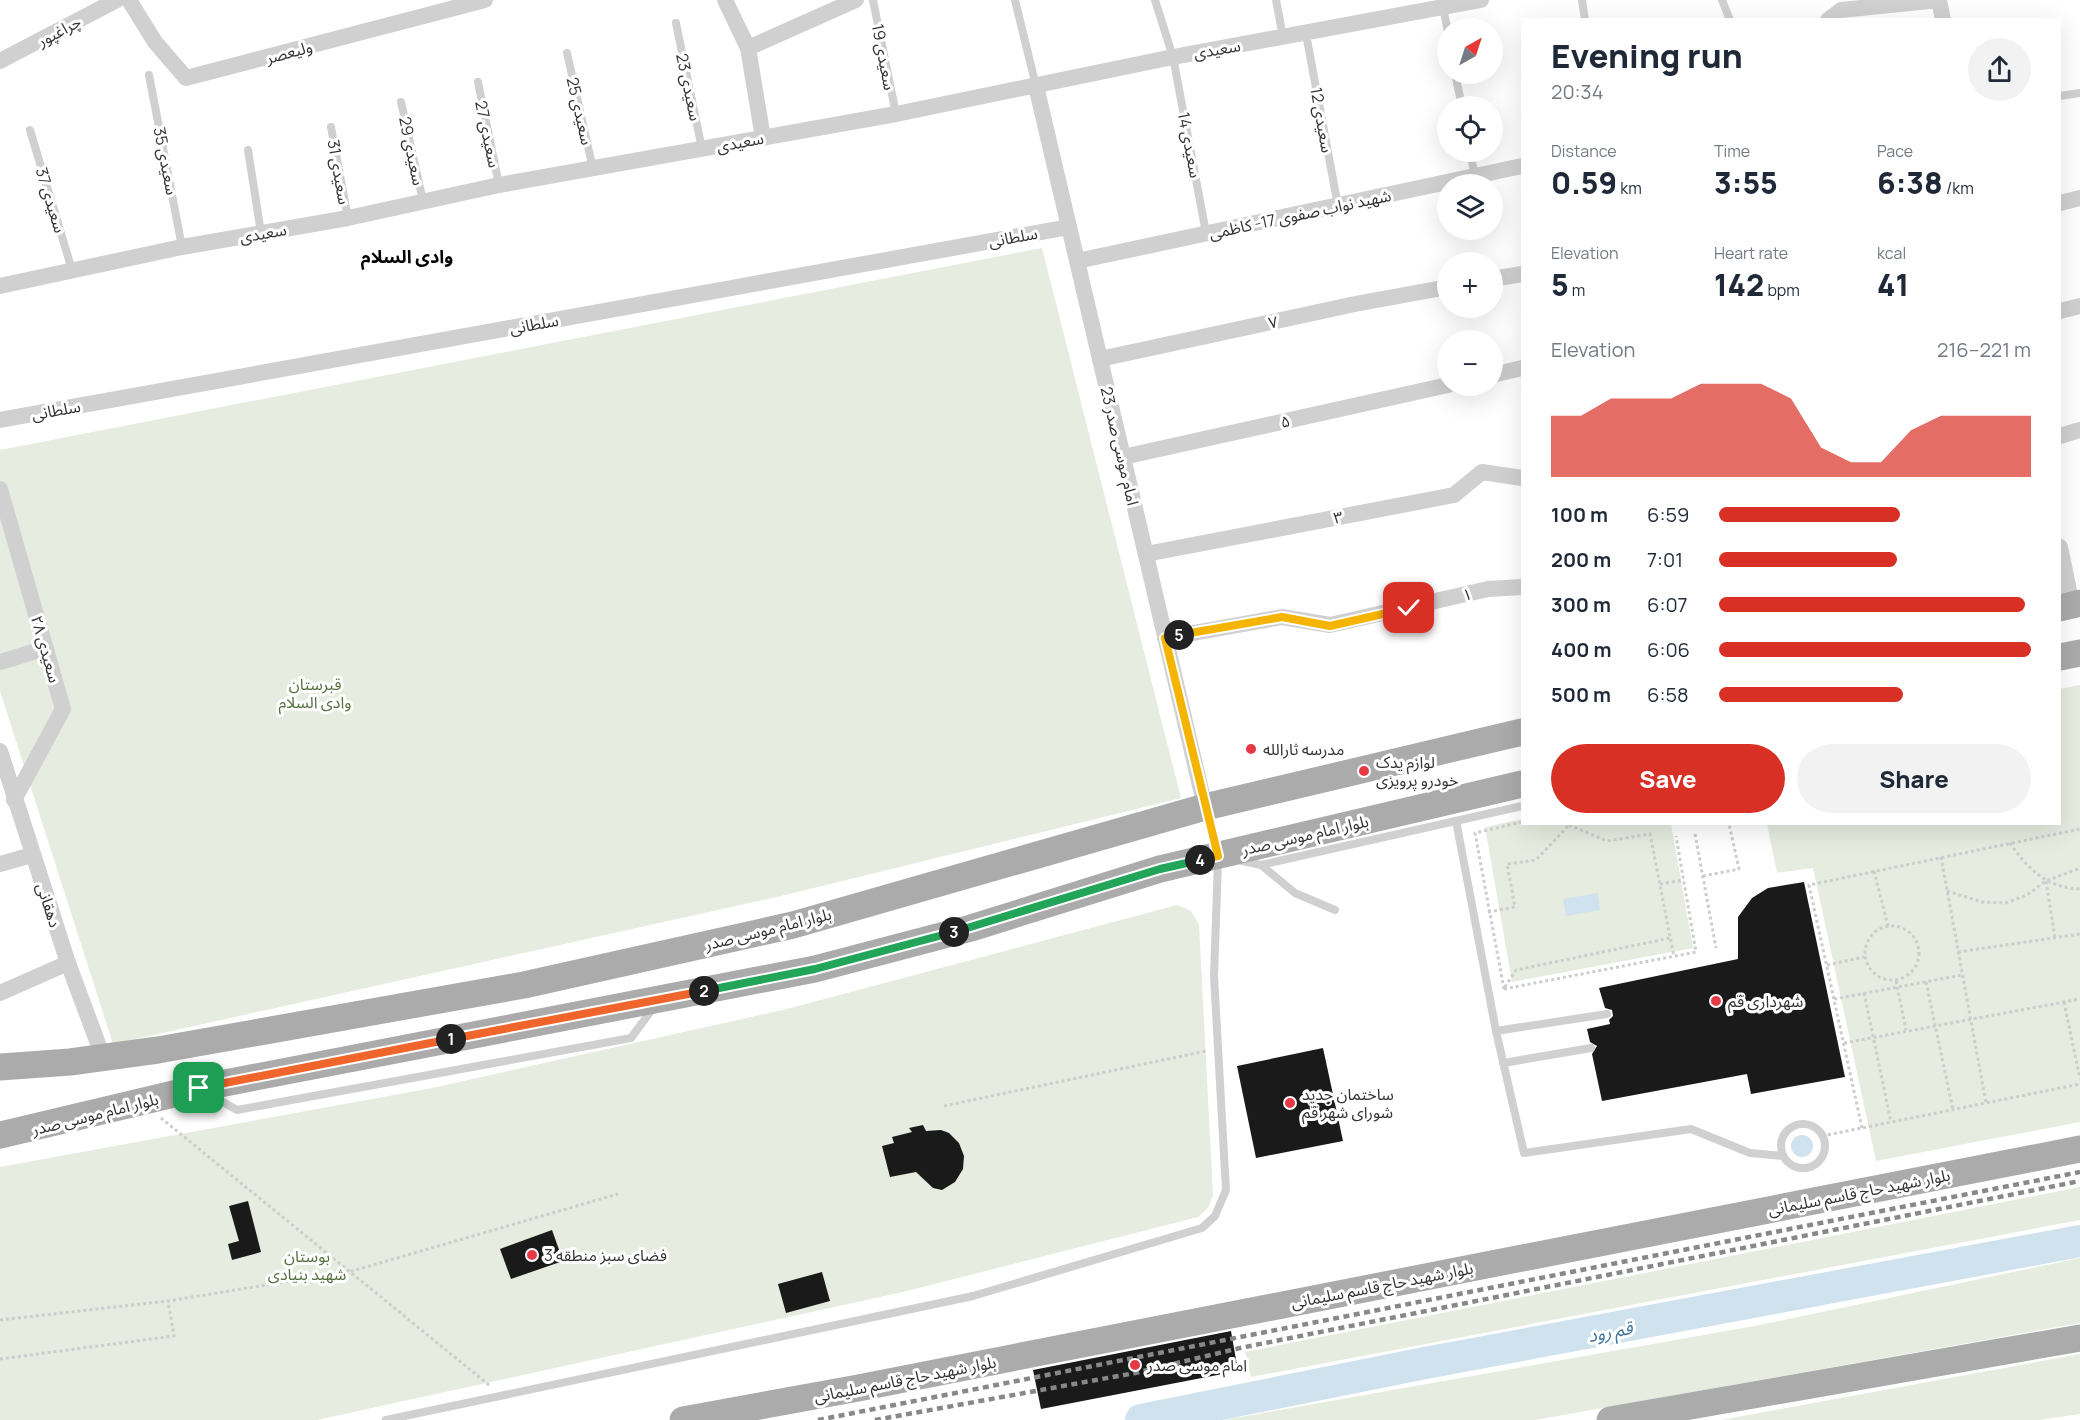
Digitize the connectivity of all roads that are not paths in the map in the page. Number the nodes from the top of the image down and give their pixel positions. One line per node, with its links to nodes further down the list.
1 (117, 0): 27 (street, چراغپور)
2 (129, 0): 3 (street, ولیعصر)
3 (485, 0)
4 (725, 0): 24 (street)
5 (856, 0): 24 (street)
6 (873, 0): 34 (lane, سعیدی 19)
7 (1015, 0): 30 (lane)
8 (1155, 0): 26 (lane, سعیدی 14)
9 (1276, 0): 23 (lane)
10 (1481, 0): 15 (street, سعیدی)
11 (1582, 0): 17 (lane)
12 (1722, 0): 18 (lane)
13 (1939, 0): 14 (street); 20 (street)
14 (1863, 4): 19 (street)
15 (1443, 8): 16 (lane); 22 (street, سعیدی)
16 (1445, 18)
17 (1585, 18)
18 (1729, 18)
19 (1831, 18)
20 (1943, 18)
21 (676, 23): 39 (lane, سعیدی 23)
22 (1306, 34): 23 (street, سعیدی); 48 (lane, سعیدی 12)
23 (1283, 37): 26 (street, سعیدی)
24 (748, 48): 37 (street)
25 (567, 53): 41 (lane, سعیدی 25)
26 (1173, 57): 30 (street, سعیدی); 52 (lane, سعیدی 14)
27 (0, 61)
28 (149, 75): 53 (lane, سعیدی 35)
29 (478, 82): 43 (lane, سعیدی 27)
30 (1036, 86): 34 (street, سعیدی); 50 (street, امام موسی صدر 23)
31 (2080, 93): 32 (lane)
32 (2061, 96)
33 (401, 102): 46 (lane, سعیدی 29)
34 (896, 114): 37 (street, سعیدی)
35 (331, 127): 49 (lane, سعیدی 31)
36 (30, 130): 55 (lane, سعیدی 37)
37 (763, 138): 39 (street, سعیدی)
38 (248, 150): 51 (lane)
39 (702, 150): 41 (street, سعیدی)
40 (1521, 166): 42 (street, شهید نواب صفوی 17- کاظمی)
41 (593, 169): 43 (street, سعیدی)
42 (1488, 174)
43 (499, 185): 46 (street, سعیدی)
44 (1437, 185): 48 (street, شهید نواب صفوی 17- کاظمی)
45 (2080, 198): 47 (street)
46 (423, 201): 49 (street, سعیدی)
47 (2061, 203)
48 (1338, 206): 52 (street, شهید نواب صفوی 17- کاظمی)
49 (348, 218): 51 (street, سعیدی)
50 (1069, 227): 54 (street, امام موسی صدر 23); 66 (street, سلطانی)
51 (261, 233): 53 (street, سعیدی)
52 (1206, 233): 54 (street, شهید نواب صفوی 17- کاظمی)
53 (182, 246): 55 (street, سعیدی)
54 (1077, 261): 62 (street, امام موسی صدر 23)
55 (72, 270): 58 (street, سعیدی)
56 (1521, 274): 57 (street)
57 (1503, 277)
58 (0, 285)
59 (1437, 289): 62 (street, ۷)
60 (2080, 306): 61 (street)
61 (2061, 312)
62 (1100, 359): 69 (street, امام موسی صدر 23)
63 (1521, 368): 64 (street)
64 (1503, 372)
65 (1437, 387): 69 (street, ۵)
66 (0, 420)
67 (2080, 430): 68 (street)
68 (2061, 436)
69 (1123, 457): 73 (street, امام موسی صدر 23)
70 (1521, 478): 73 (street, ۳)
71 (0, 489): 77 (street, سعیدی ۲۸)
72 (2061, 552): 75 (street)
73 (1146, 555): 76 (street, امام موسی صدر 23)
74 (1521, 587): 76 (street, ۱)
75 (2071, 605)
76 (1165, 638): 84 (street, امام موسی صدر 23)
77 (46, 648): 78 (street); 82 (street, سعیدی ۲۸)
78 (0, 662)
79 (1521, 732): 84 (main road, بلوار امام موسی صدر)
80 (0, 751): 82 (street, دهقانی)
81 (1521, 784): 87 (main road, بلوار امام موسی صدر)
82 (14, 800): 86 (street, دهقانی)
83 (1521, 806): 85 (lane)
84 (1205, 807): 96 (main road, بلوار امام موسی صدر)
85 (1456, 820): 89 (lane); 94 (lane)
86 (32, 855): 88 (street); 91 (street, دهقانی)
87 (1218, 856): 89 (lane); 99 (main road, بلوار امام موسی صدر); 103 (lane)
88 (0, 864)
89 (1261, 865): 90 (lane)
90 (1335, 910)
91 (68, 963): 92 (street); 96 (street, دهقانی)
92 (0, 993)
93 (1607, 1014): 94 (lane)
94 (1496, 1031): 97 (lane)
95 (1591, 1048): 97 (lane)
96 (103, 1057): 98 (main road, بلوار امام موسی صدر)
97 (1503, 1063): 101 (lane)
98 (3, 1068)
99 (7, 1131)
100 (2080, 1149): 104 (main road, بلوار شهید حاج قاسم سلیمانی)
101 (1784, 1156): 101 (lane)
102 (2080, 1338): 105 (main road)
103 (386, 1420)
104 (683, 1420)
105 (1610, 1420)

